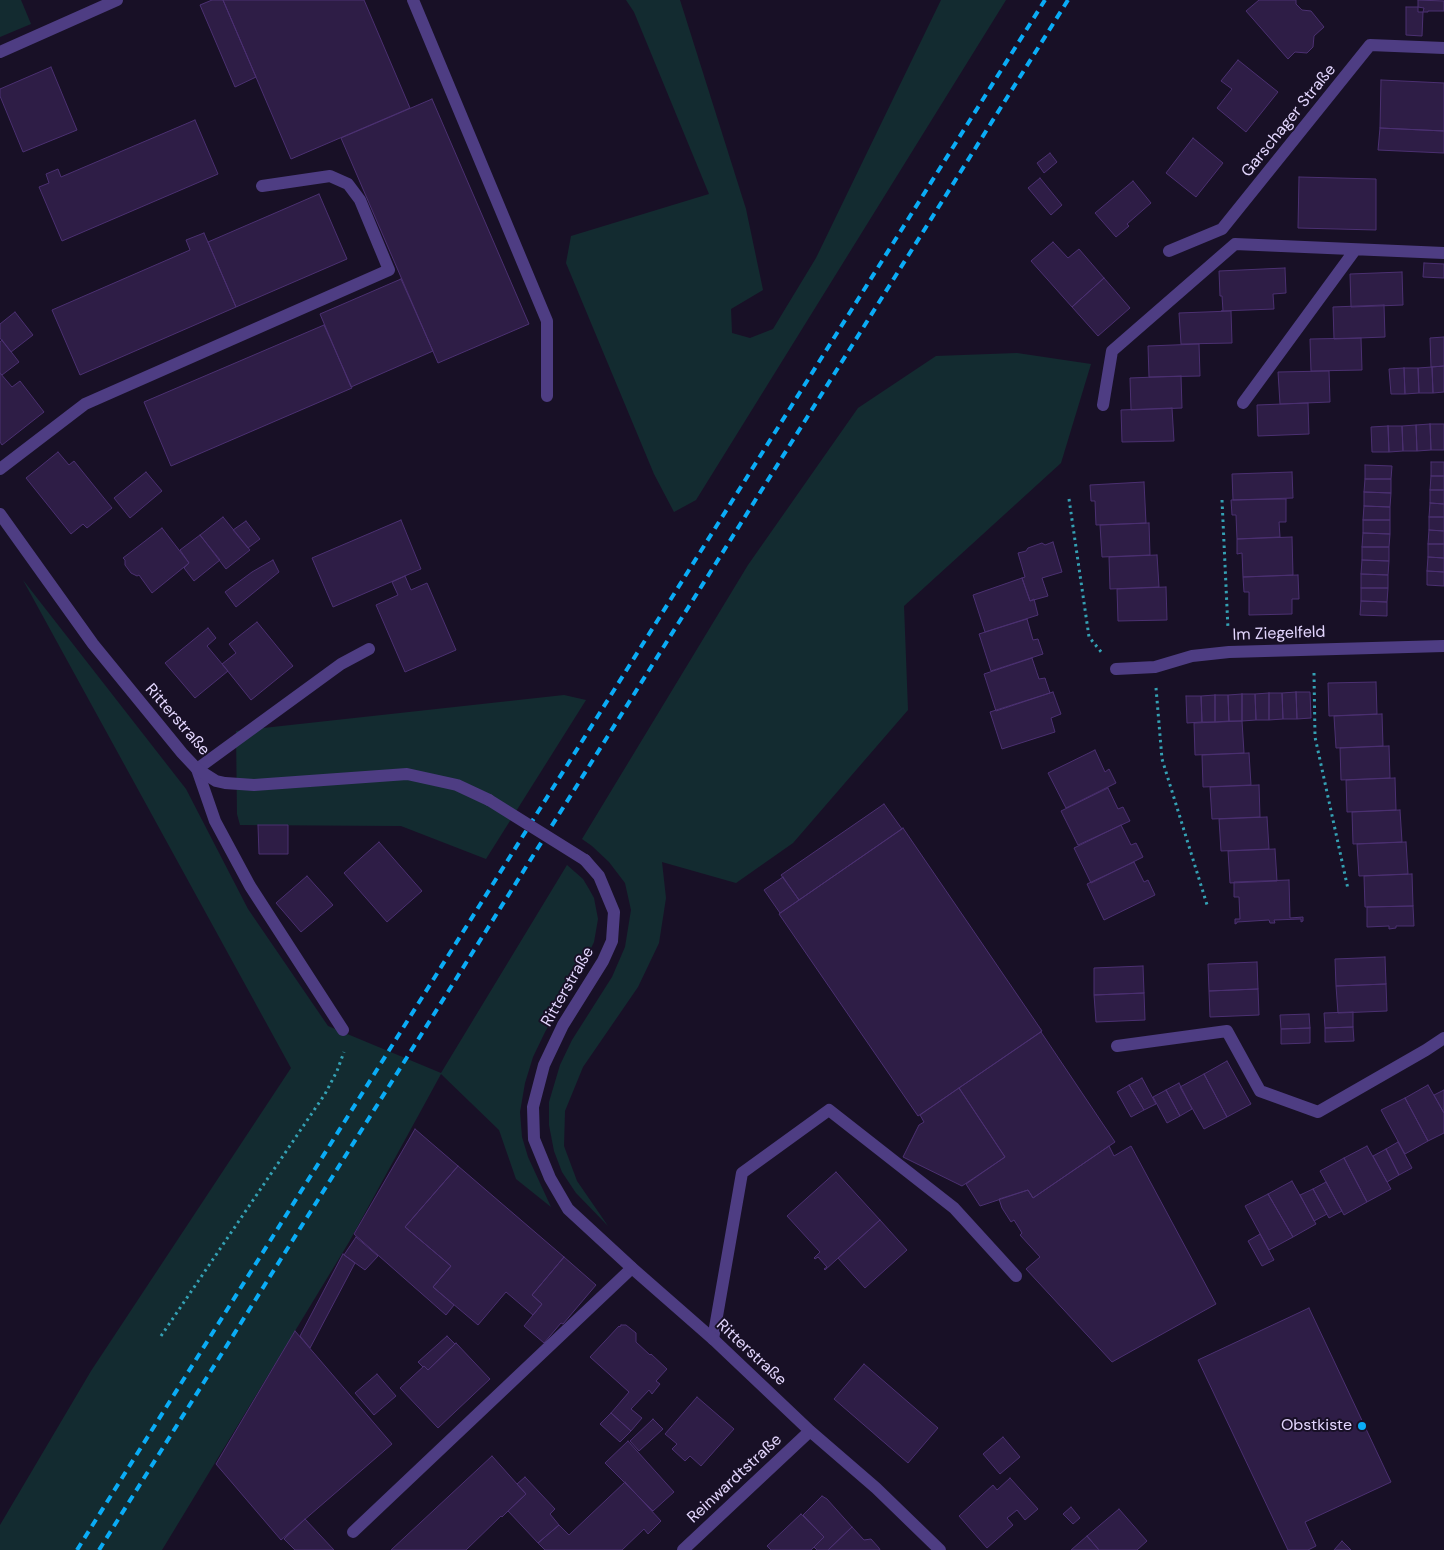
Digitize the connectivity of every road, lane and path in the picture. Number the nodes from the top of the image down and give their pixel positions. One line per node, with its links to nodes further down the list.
1 (117, 0): 4 (street)
2 (414, 0): 9 (street)
3 (1444, 48): 7 (street, Garschager Straße)
4 (0, 52)
5 (262, 186): 12 (street)
6 (1355, 250): 8 (street); 10 (street); 11 (street)
7 (1169, 251)
8 (1444, 253)
9 (547, 396)
10 (1243, 403)
11 (1103, 405)
12 (0, 469)
13 (1070, 499): 21 (path)
14 (1222, 500): 19 (path)
15 (0, 514): 22 (street, Ritterstraße)
16 (1444, 646): 18 (street, Im Ziegelfeld)
17 (368, 648): 22 (street)
18 (1314, 649): 19 (street, Im Ziegelfeld); 23 (path)
19 (1229, 652): 20 (street, Im Ziegelfeld)
20 (1155, 667): 21 (street, Im Ziegelfeld); 24 (path)
21 (1116, 669)
22 (197, 769): 25 (street); 28 (street, Ritterstraße, bridge)
23 (1348, 889)
24 (1208, 908)
25 (343, 1030): 30 (path)
26 (1444, 1038): 27 (street)
27 (1118, 1046)
28 (632, 1268): 31 (street, Ritterstraße); 33 (street)
29 (1016, 1276): 31 (street)
30 (161, 1336)
31 (712, 1339): 32 (street, Ritterstraße)
32 (810, 1431): 34 (street, Reinwardtstraße); 35 (street, Ritterstraße)
33 (353, 1532)
34 (683, 1550)
35 (940, 1550)

